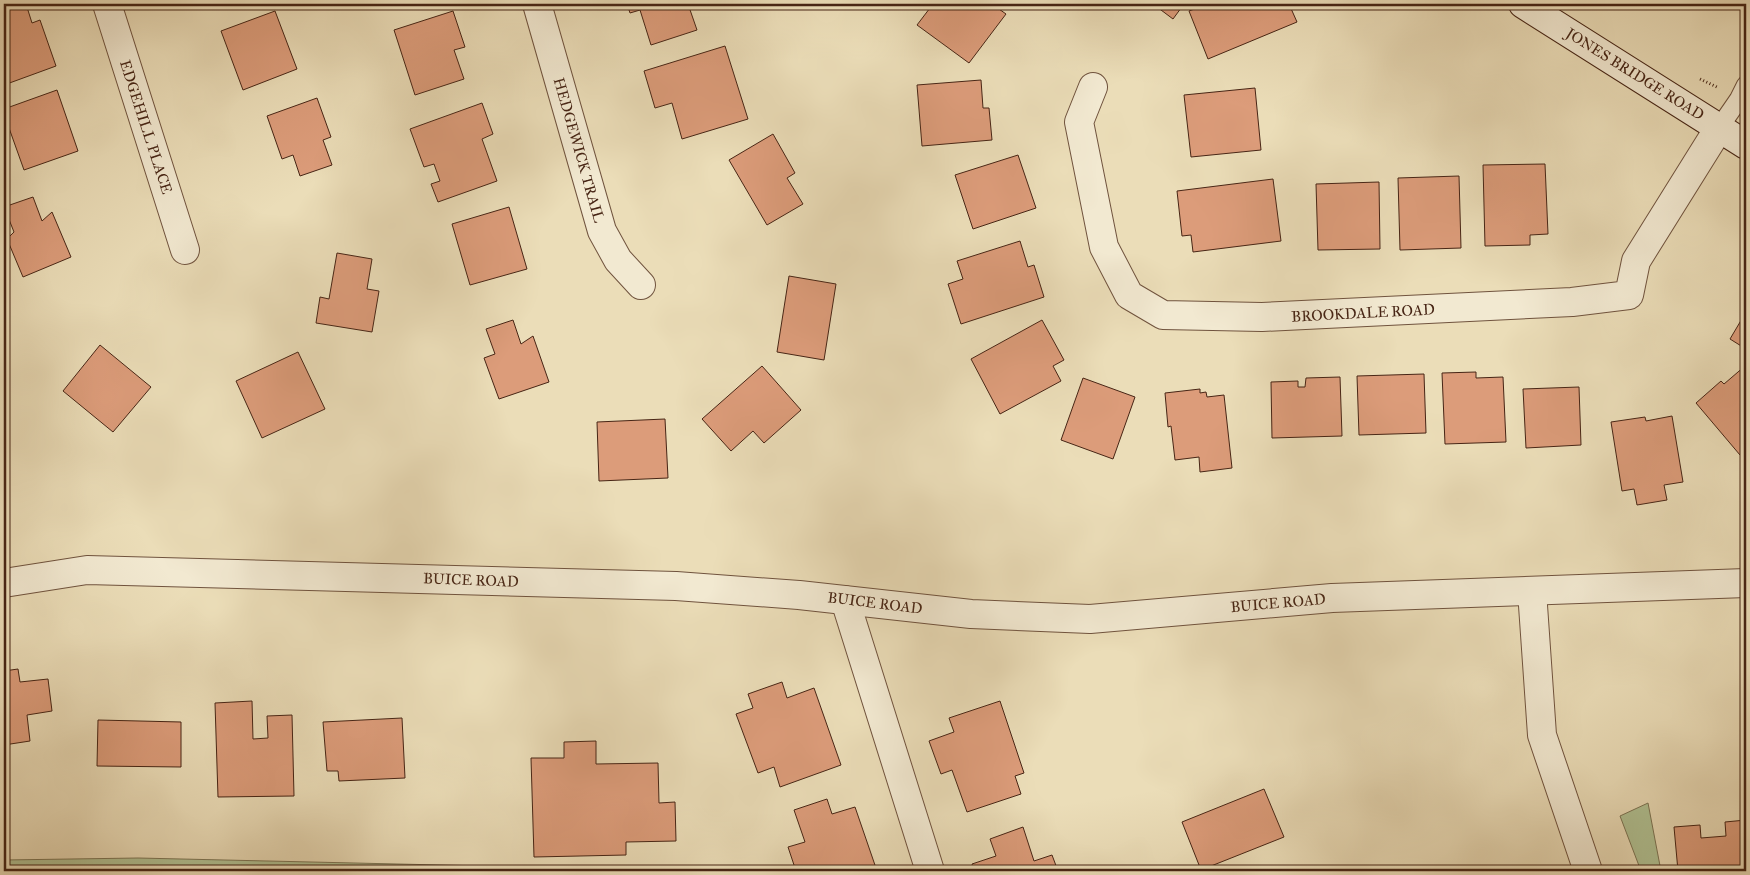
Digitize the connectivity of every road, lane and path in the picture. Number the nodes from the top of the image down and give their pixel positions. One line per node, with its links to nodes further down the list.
1 (107, 4): 8 (street, EDGEHILL PLACE)
2 (537, 4): 9 (street, HEDGEWICK TRAIL)
3 (1523, 4): 6 (street, JONES BRIDGE ROAD)
4 (1746, 84): 6 (lane)
5 (1093, 87): 6 (street, BROOKDALE ROAD)
6 (1719, 128): 7 (street, JONES BRIDGE ROAD)
7 (1746, 145)
8 (185, 250)
9 (641, 285)
10 (4, 583): 13 (street, BUICE ROAD)
11 (1746, 584): 12 (street, BUICE ROAD)
12 (1532, 591): 13 (street, BUICE ROAD); 15 (street)
13 (845, 600): 14 (street)
14 (930, 871)
15 (1588, 871)

